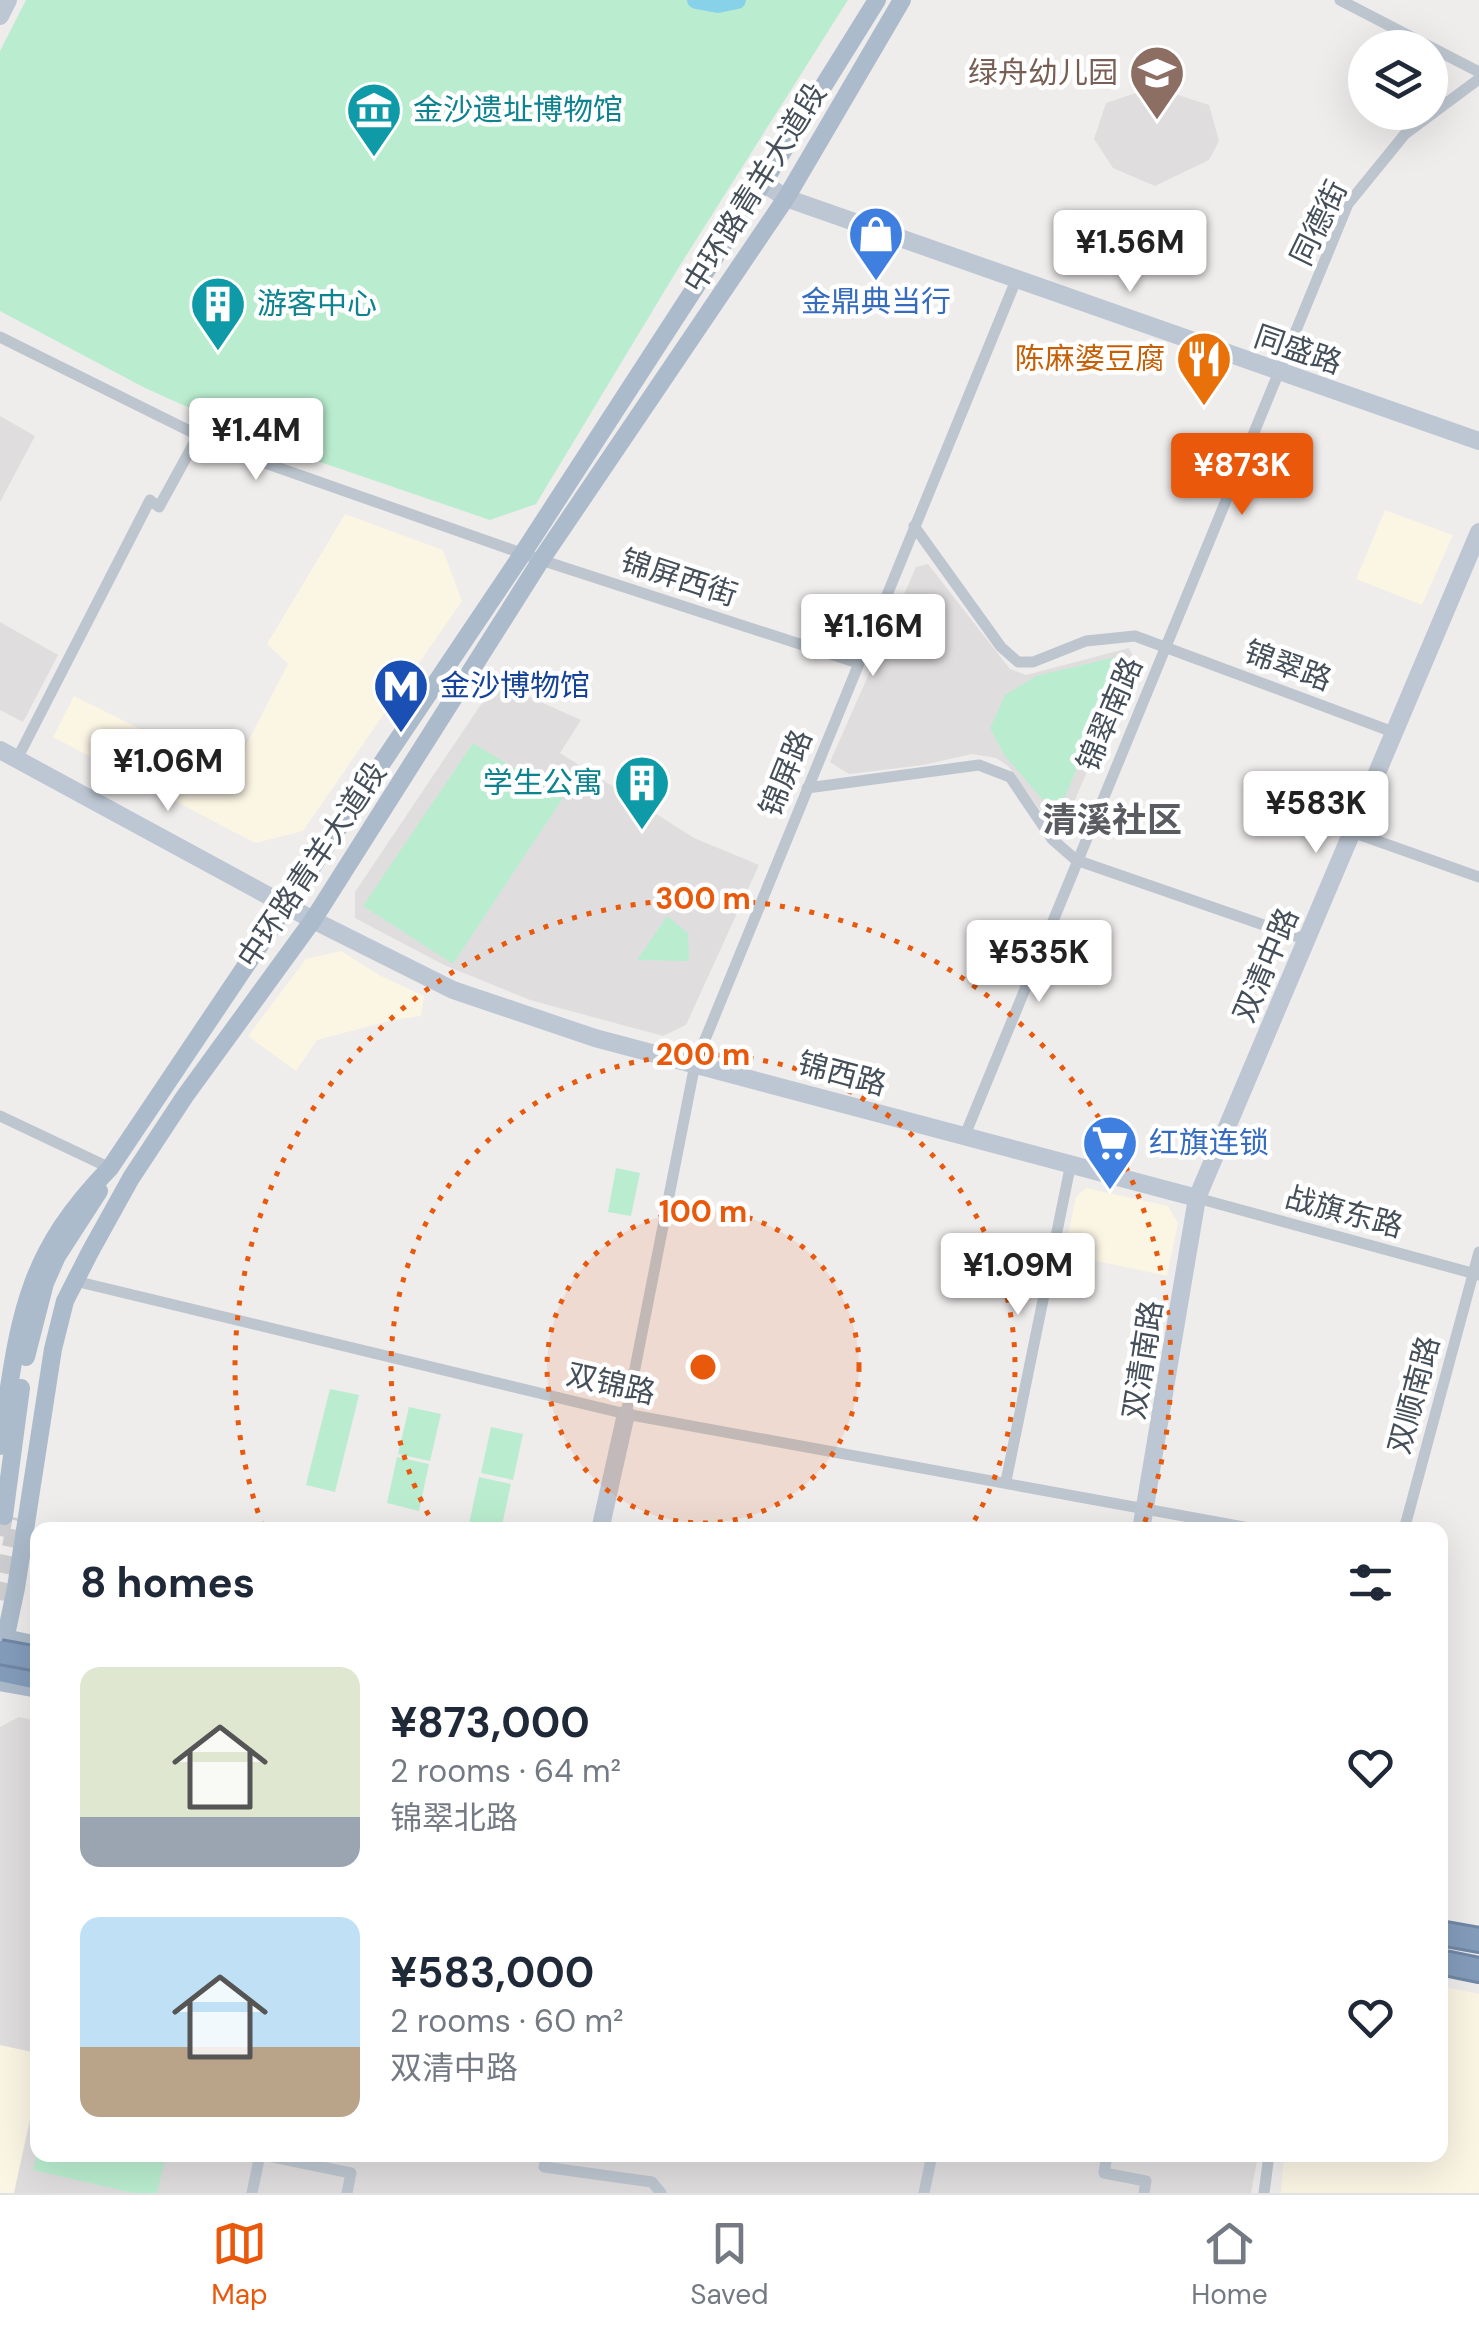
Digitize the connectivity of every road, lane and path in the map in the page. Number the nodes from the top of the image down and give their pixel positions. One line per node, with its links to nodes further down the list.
1 (8, 0): 5 (street)
2 (877, 0): 7 (main road, 中环路青羊大道段)
3 (902, 0): 8 (main road, 中环路青羊大道段)
4 (1340, 0): 6 (street)
5 (0, 16)
6 (1479, 76): 11 (street, 同德街)
7 (763, 182): 8 (street, 同盛路); 16 (main road, 中环路青羊大道段)
8 (786, 198): 9 (street, 同盛路); 16 (main road, 中环路青羊大道段)
9 (1016, 280): 11 (street, 同盛路); 14 (street, 锦屏路)
10 (0, 337): 12 (street, 锦屏西街)
11 (1280, 373): 13 (street, 同盛路); 17 (street, 同德街)
12 (198, 436): 16 (street, 锦屏西街); 20 (street)
13 (1479, 441)
14 (914, 526): 17 (street, 锦翠路); 18 (street, 锦屏路)
15 (1479, 532): 19 (street, 双清中路)
16 (532, 556): 18 (street, 锦屏西街); 25 (main road, 中环路青羊大道段); 26 (main road, 中环路青羊大道段)
17 (1165, 647): 19 (street, 锦翠路); 23 (street, 锦翠南路)
18 (858, 663): 21 (street, 锦屏路)
19 (1393, 732): 22 (street, 双清中路)
20 (8, 755): 25 (street, 锦西路)
21 (807, 788): 23 (street); 28 (street, 锦屏路)
22 (1352, 832): 24 (street); 27 (street, 双清中路)
23 (1076, 860): 27 (street); 30 (street, 锦翠南路)
24 (1479, 876)
25 (285, 905): 26 (street, 锦西路); 32 (main road, 中环路青羊大道段)
26 (313, 920): 28 (street, 锦西路); 33 (main road, 中环路青羊大道段)
27 (1307, 940): 34 (street, 双清中路)
28 (695, 1064): 30 (street, 锦西路); 38 (street, 锦屏路)
29 (0, 1116): 32 (street)
30 (965, 1135): 31 (street, 锦西路)
31 (1071, 1164): 34 (street, 锦西路); 40 (street)
32 (110, 1168): 33 (main road); 39 (main road, 中环路青羊大道段)
33 (130, 1178): 37 (main road, 中环路青羊大道段)
34 (1197, 1198): 36 (street, 战旗东路); 41 (street, 双清南路)
35 (1479, 1252): 36 (street, 双顺南路)
36 (1475, 1274): 45 (street, 双顺南路)
37 (75, 1281): 38 (street, 双锦路); 46 (main road, 中环路青羊大道段)
38 (626, 1414): 40 (street, 双锦路); 42 (street)
39 (0, 1446)
40 (1006, 1481): 41 (street, 双锦路)
41 (1145, 1508): 43 (street, 双清南路); 44 (street, 双锦路)
42 (602, 1522)
43 (1142, 1522)
44 (1218, 1522)
45 (1406, 1522)
46 (2, 1642): 47 (main road); 48 (highway, bridge); 49 (main road, 中环路青羊大道段)
47 (30, 1644)
48 (30, 1655)
49 (11, 1676)
50 (1448, 1932): 51 (highway)
51 (1479, 1938)
52 (1448, 1951): 53 (highway)
53 (1479, 1957)
54 (1448, 1966): 55 (highway)
55 (1479, 1972)
56 (259, 2162): 62 (street)
57 (296, 2162): 63 (street)
58 (550, 2162): 64 (street)
59 (931, 2162): 65 (street)
60 (1106, 2162): 66 (street)
61 (1268, 2162): 67 (street)
62 (252, 2193)
63 (347, 2193)
64 (662, 2193)
65 (924, 2193)
66 (1144, 2193)
67 (1264, 2193)

